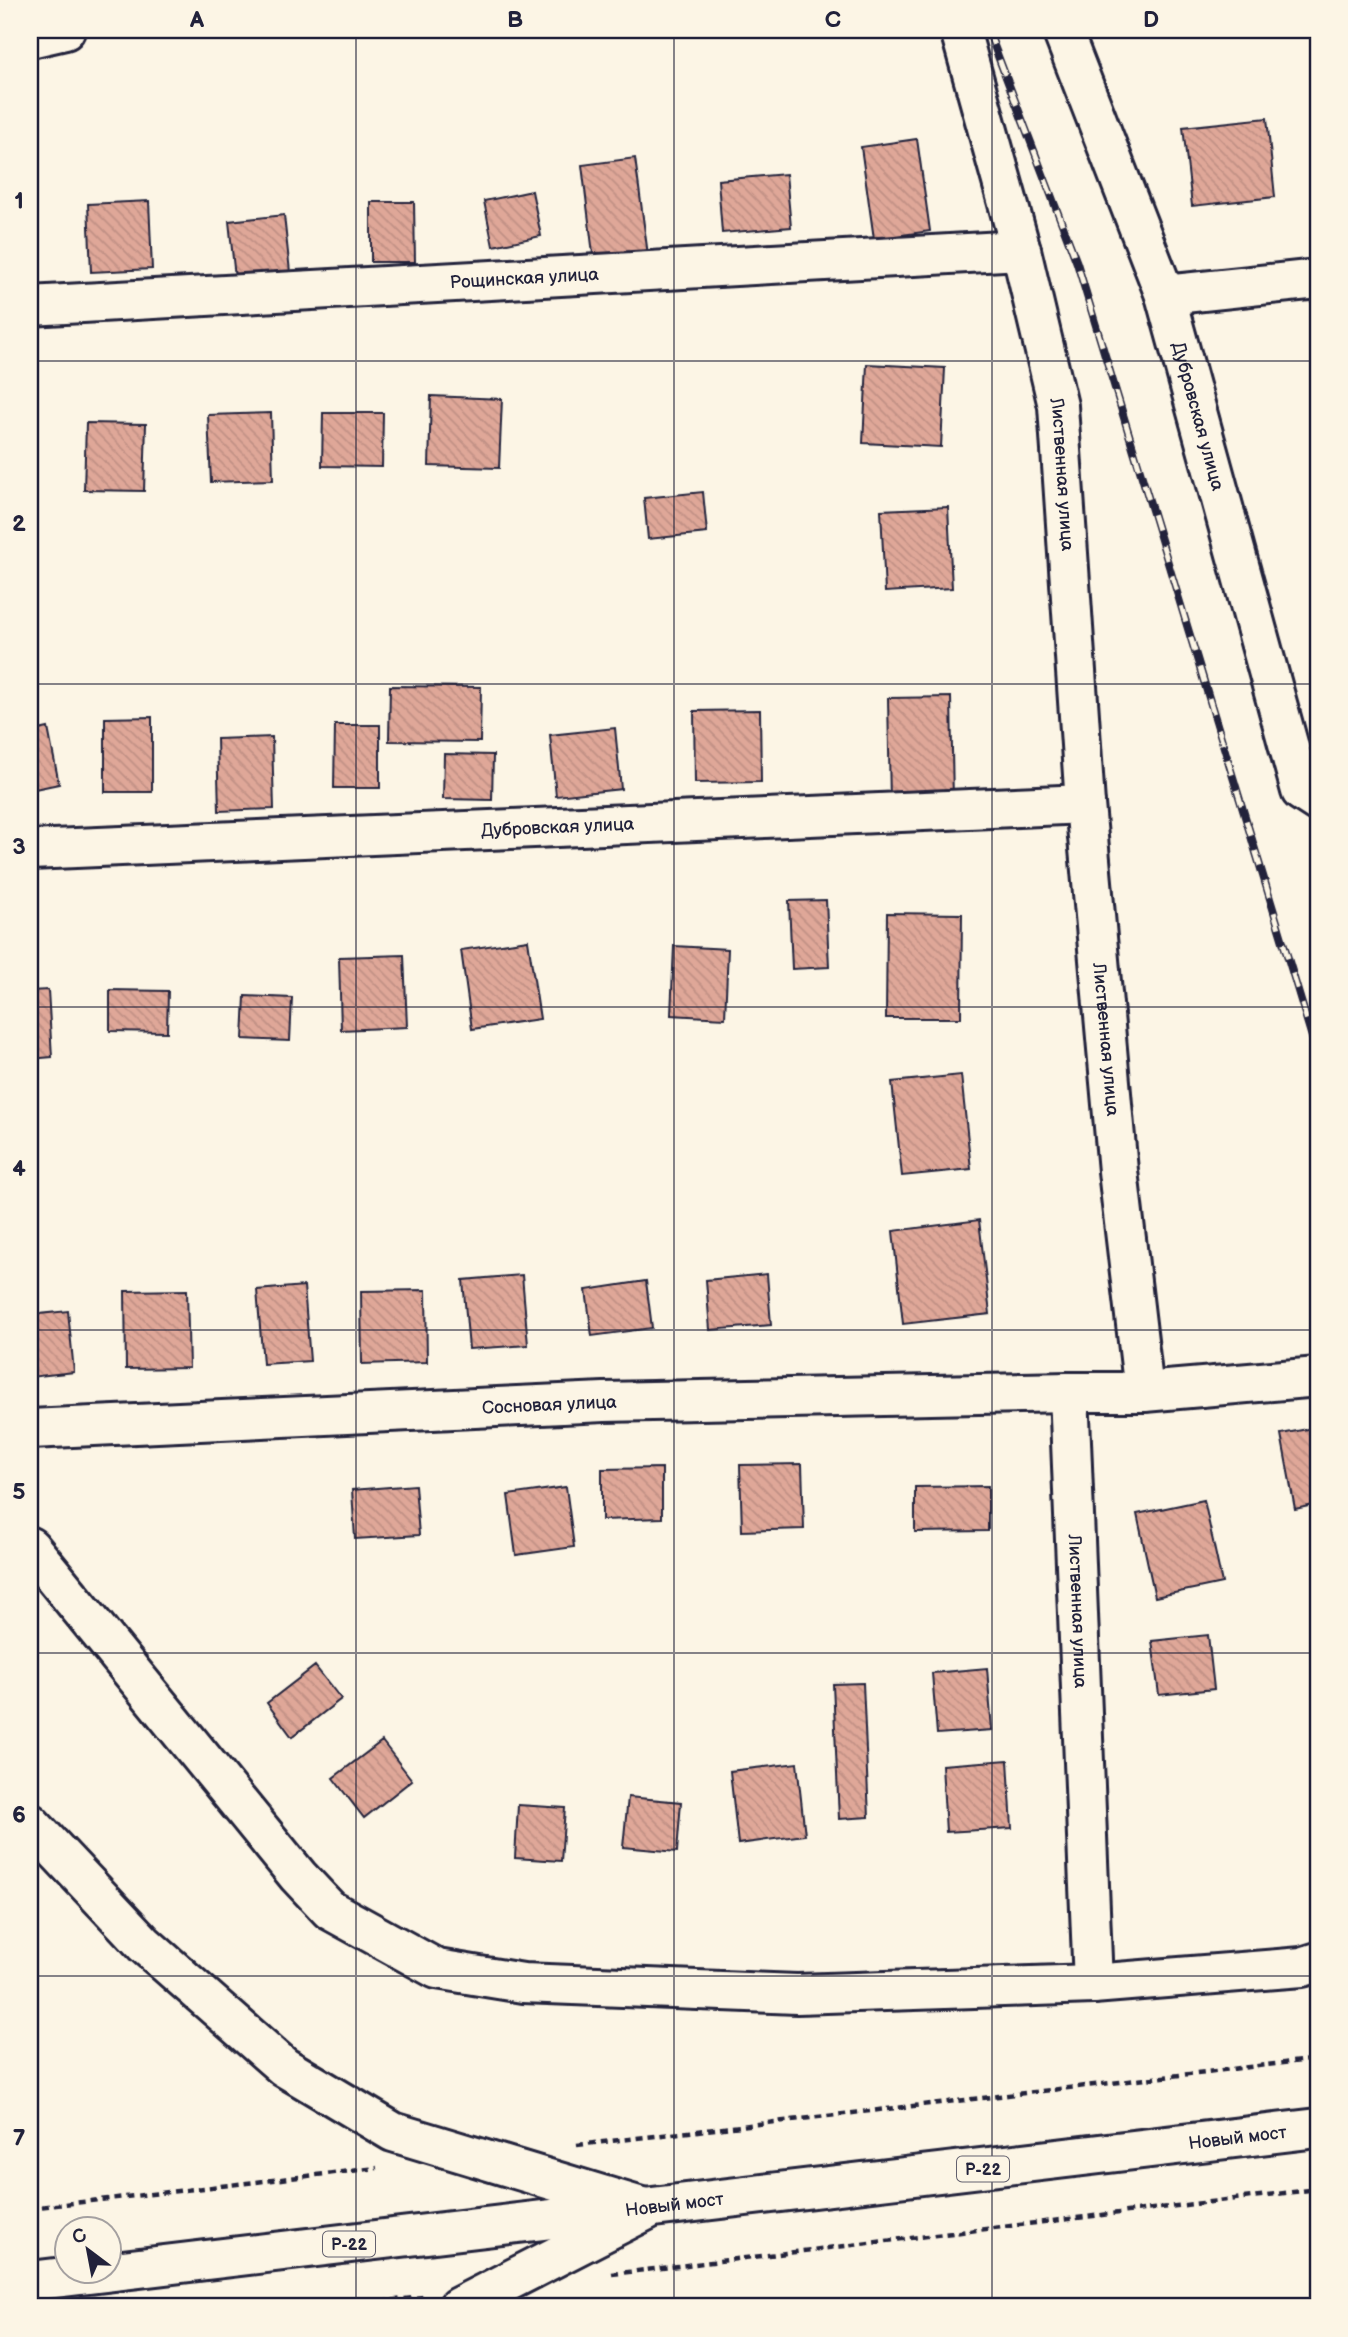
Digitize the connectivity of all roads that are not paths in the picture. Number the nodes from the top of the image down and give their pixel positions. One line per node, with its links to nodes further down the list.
1 (65, 30): 4 (main road)
2 (960, 30): 5 (main road, Лиственная улица)
3 (1062, 30): 7 (main road, Дубровская улица)
4 (30, 38)
5 (1021, 250): 8 (main road, Рощинская улица); 10 (main road, Лиственная улица)
6 (1318, 279): 7 (main road)
7 (1165, 295): 9 (main road, Дубровская улица)
8 (30, 306)
9 (1318, 802)
10 (1085, 804): 11 (main road, Дубровская улица); 14 (main road, Лиственная улица)
11 (30, 850)
12 (1318, 1377): 14 (main road)
13 (1069, 1392): 14 (main road); 15 (main road, Сосновая улица); 19 (main road, Лиственная улица)
14 (1144, 1392)
15 (30, 1429)
16 (30, 1547): 19 (main road)
17 (30, 1823): 21 (main road)
18 (1318, 1962): 19 (main road)
19 (1093, 1984)
20 (1318, 2129): 21 (main road, Новый мост / Р-22)
21 (648, 2209): 22 (main road, Новый мост / Р-22); 23 (main road)
22 (40, 2280)
23 (441, 2302)

